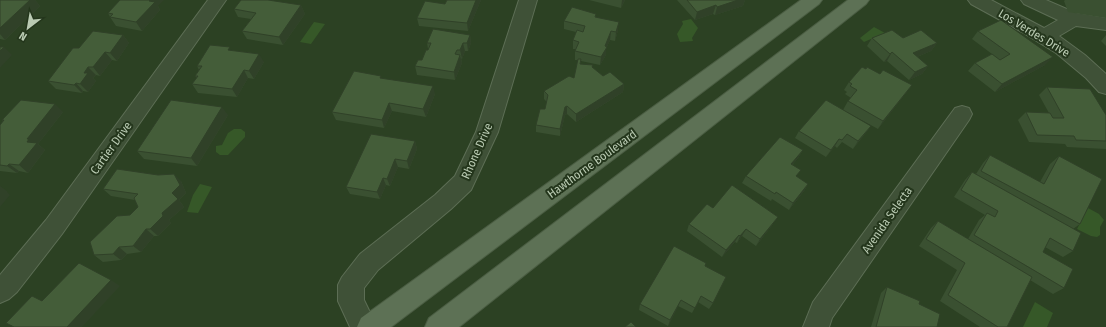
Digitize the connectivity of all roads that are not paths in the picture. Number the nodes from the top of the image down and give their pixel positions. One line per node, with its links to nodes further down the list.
1 (217, 0): 12 (street, Cartier Drive)
2 (528, 0): 13 (street, Rhone Drive)
3 (813, 0): 14 (main road, Hawthorne Boulevard)
4 (860, 0): 15 (main road)
5 (977, 0): 9 (street, Los Verdes Drive)
6 (1030, 0): 7 (street)
7 (1073, 20): 8 (street); 9 (street)
8 (1106, 24)
9 (1044, 36): 10 (street, Los Verdes Drive)
10 (1106, 87)
11 (962, 114): 16 (street, Avenida Selecta)
12 (0, 291)
13 (364, 327)
14 (370, 327)
15 (438, 327)
16 (816, 327)

